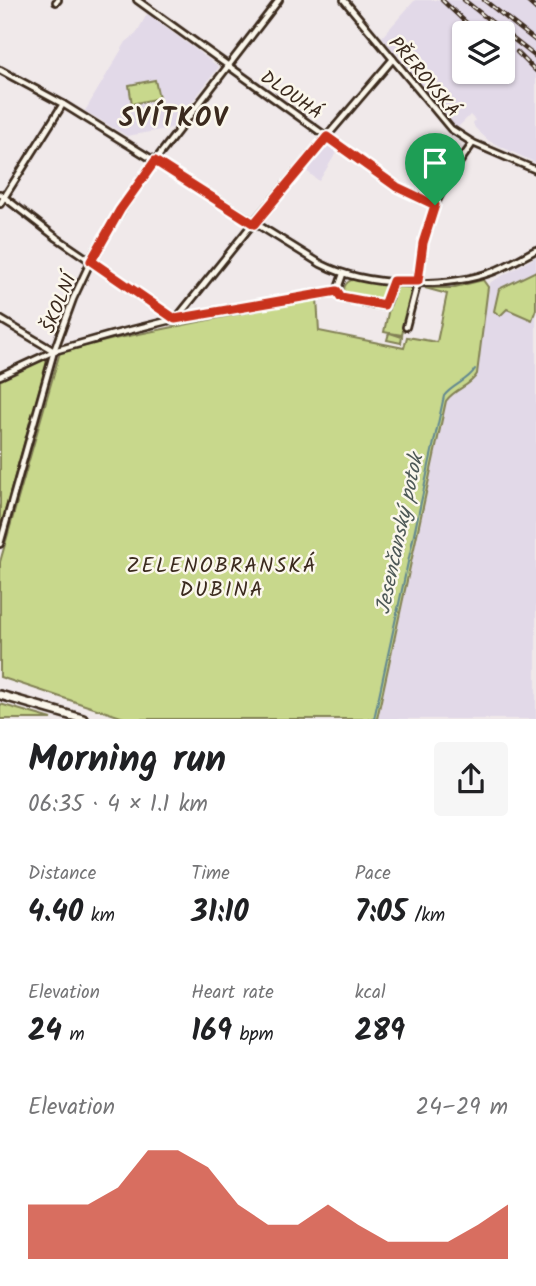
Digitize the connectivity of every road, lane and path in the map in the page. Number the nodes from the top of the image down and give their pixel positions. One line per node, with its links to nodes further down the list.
1 (136, 0): 5 (street, DLOUHÁ)
2 (279, 0): 5 (street, ŠKOLNÍ)
3 (344, 0): 4 (street, PŘEROVSKÁ)
4 (393, 59): 8 (street); 9 (street, PŘEROVSKÁ)
5 (228, 66): 8 (street, DLOUHÁ); 10 (street, ŠKOLNÍ)
6 (0, 70): 7 (street)
7 (63, 104): 10 (street); 12 (street)
8 (327, 137): 14 (street, DLOUHÁ); 15 (street)
9 (473, 142): 11 (street, PŘEROVSKÁ); 14 (street)
10 (155, 161): 15 (street); 17 (street, ŠKOLNÍ)
11 (536, 170)
12 (2, 196): 13 (street); 17 (street)
13 (0, 204)
14 (435, 205): 20 (street)
15 (254, 224): 18 (street); 23 (street)
16 (536, 250): 20 (street)
17 (91, 261): 23 (street); 25 (street, ŠKOLNÍ)
18 (344, 274): 19 (street); 21 (street)
19 (393, 281): 20 (street); 21 (street)
20 (418, 281): 24 (street)
21 (337, 291): 23 (street)
22 (0, 319): 25 (street)
23 (175, 319): 25 (street)
24 (406, 327)
25 (54, 351): 26 (street); 27 (street, ŠKOLNÍ)
26 (0, 376)
27 (0, 544)
28 (0, 695): 29 (main road)
29 (83, 719)

